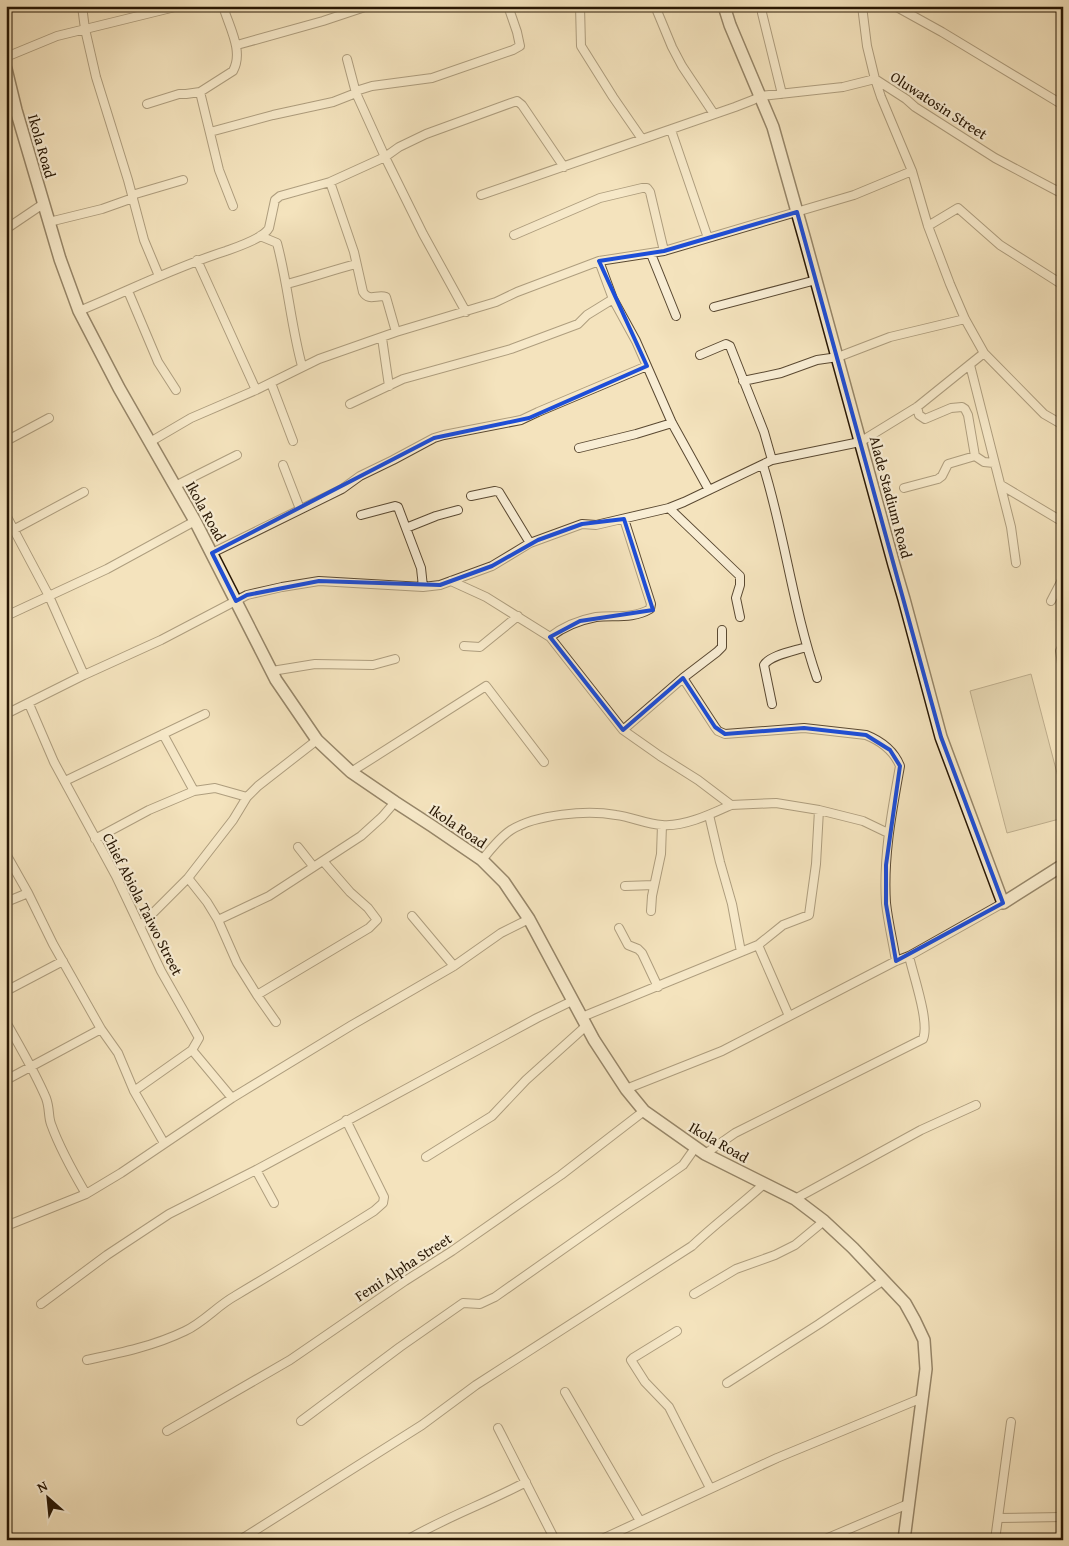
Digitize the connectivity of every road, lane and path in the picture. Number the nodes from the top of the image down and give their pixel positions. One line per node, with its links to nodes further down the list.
1 (82, 6): 15 (street)
2 (179, 6): 12 (street)
3 (223, 6): 16 (street)
4 (368, 6): 16 (street)
5 (508, 6): 22 (street)
6 (580, 6): 30 (street)
7 (655, 6): 27 (street)
8 (724, 6): 24 (street, Alade Stadium Road)
9 (862, 6): 20 (street)
10 (894, 6): 26 (street)
11 (1056, 6): 13 (street)
12 (156, 9): 15 (street)
13 (1063, 10)
14 (762, 13): 23 (street)
15 (84, 29): 17 (street); 38 (street)
16 (237, 45): 21 (street)
17 (6, 57)
18 (347, 59): 22 (street)
19 (6, 69): 39 (street, Ikola Road)
20 (875, 79): 23 (street, Oluwatosin Street); 33 (street); 36 (street, Oluwatosin Street)
21 (200, 92): 25 (street); 29 (street)
22 (356, 93): 29 (street); 31 (street)
23 (782, 94): 24 (street, Oluwatosin Street)
24 (761, 96): 27 (street, Oluwatosin Street); 41 (street, Alade Stadium Road)
25 (147, 104)
26 (1063, 104)
27 (714, 114): 28 (street, Oluwatosin Street)
28 (671, 130): 30 (street, Oluwatosin Street); 47 (street)
29 (210, 132): 40 (street)
30 (642, 139): 32 (street, Oluwatosin Street)
31 (385, 157): 32 (street); 35 (street); 61 (street)
32 (564, 167): 37 (street, Oluwatosin Street)
33 (912, 171): 41 (street); 43 (street)
34 (183, 180): 38 (street)
35 (330, 182): 46 (street); 52 (street)
36 (1063, 194)
37 (481, 195)
38 (132, 197): 42 (street); 53 (street)
39 (43, 204): 42 (street, Ikola Road); 44 (street)
40 (233, 206)
41 (797, 212): 47 (street); 54 (street, Alade Stadium Road)
42 (49, 222): 60 (street, Ikola Road)
43 (928, 226): 56 (street); 63 (street)
44 (6, 229)
45 (514, 235): 48 (street)
46 (260, 236): 50 (street); 55 (street)
47 (708, 238): 48 (street)
48 (664, 251): 49 (street)
49 (651, 254): 51 (street); 62 (street)
50 (197, 260): 53 (street); 76 (street)
51 (598, 261): 58 (street); 61 (street)
52 (356, 264): 55 (street); 64 (street)
53 (159, 276): 57 (street)
54 (816, 280): 59 (street); 68 (street, Alade Stadium Road)
55 (287, 284): 70 (street)
56 (1063, 285)
57 (128, 291): 60 (street); 75 (street)
58 (613, 299): 71 (street); 74 (street)
59 (714, 307)
60 (79, 310): 84 (street, Ikola Road)
61 (466, 312): 64 (street)
62 (676, 316)
63 (965, 319): 66 (street); 68 (street)
64 (396, 332): 65 (street)
65 (382, 338): 70 (street); 74 (street)
66 (984, 353): 69 (street); 81 (street)
67 (700, 355): 72 (street)
68 (838, 357): 72 (street); 85 (street, Alade Stadium Road)
69 (970, 365): 78 (street); 90 (street)
70 (302, 366): 73 (street)
71 (647, 366): 80 (street); 100 (street)
72 (743, 381): 89 (street)
73 (270, 383): 76 (street); 83 (street)
74 (389, 386): 77 (street)
75 (176, 390)
76 (256, 390): 84 (street)
77 (350, 404)
78 (917, 407): 85 (street); 88 (street)
79 (49, 418): 82 (street)
80 (672, 423): 86 (street); 96 (street)
81 (1063, 425)
82 (6, 441)
83 (293, 441)
84 (150, 442): 94 (street, Ikola Road)
85 (860, 442): 89 (street); 162 (street, Alade Stadium Road)
86 (579, 448)
87 (237, 455): 94 (street)
88 (975, 456): 90 (street); 95 (street)
89 (772, 460): 92 (street)
90 (994, 463): 93 (street)
91 (283, 465): 100 (street)
92 (763, 465): 96 (street); 125 (street)
93 (1001, 485): 106 (street); 111 (street)
94 (175, 486): 105 (street, Ikola Road)
95 (904, 488)
96 (709, 490): 99 (street)
97 (84, 492): 108 (street)
98 (471, 496): 109 (street)
99 (669, 508): 104 (street); 120 (street)
100 (300, 509): 110 (street)
101 (458, 510): 107 (street)
102 (361, 515): 107 (street)
103 (7, 519): 108 (street)
104 (624, 519): 109 (street); 122 (street)
105 (195, 522): 110 (street, Ikola Road); 115 (street)
106 (1063, 522)
107 (406, 528): 114 (street)
108 (14, 530): 115 (street)
109 (530, 543): 113 (street)
110 (212, 553): 117 (street, Ikola Road)
111 (1016, 563)
112 (1063, 578): 116 (street)
113 (451, 582): 114 (street); 119 (street)
114 (423, 587): 117 (street)
115 (49, 596): 118 (street); 129 (street)
116 (1051, 600)
117 (236, 601): 128 (street, Ikola Road); 129 (street)
118 (6, 616)
119 (518, 616): 122 (street); 124 (street)
120 (740, 617)
121 (722, 630): 130 (street)
122 (550, 637): 136 (street)
123 (1063, 645): 127 (street)
124 (464, 646)
125 (806, 647): 131 (street); 133 (street)
126 (395, 659): 128 (street)
127 (1063, 670)
128 (272, 671): 138 (street, Ikola Road)
129 (84, 676): 132 (street)
130 (683, 678): 136 (street); 149 (street)
131 (817, 678)
132 (29, 704): 134 (street); 141 (street, Chief Abiola Taiwo Street)
133 (772, 704)
134 (6, 714)
135 (205, 714): 137 (street)
136 (623, 730): 145 (street)
137 (163, 734): 141 (street); 142 (street)
138 (317, 740): 140 (street, Ikola Road); 143 (street)
139 (544, 762): 140 (street)
140 (351, 772): 144 (street, Ikola Road)
141 (65, 781): 150 (street, Chief Abiola Taiwo Street)
142 (194, 791): 143 (street); 150 (street)
143 (247, 797): 157 (street)
144 (394, 802): 153 (street, Ikola Road); 154 (street)
145 (731, 805): 146 (street); 147 (street)
146 (818, 810): 149 (street); 169 (street)
147 (709, 815): 148 (street); 170 (street)
148 (662, 825): 153 (street); 158 (street)
149 (888, 833): 172 (street)
150 (96, 839): 167 (street, Chief Abiola Taiwo Street)
151 (298, 847): 156 (street)
152 (6, 854): 160 (street)
153 (482, 860): 165 (street, Ikola Road)
154 (323, 861): 156 (street); 177 (street)
155 (1063, 865): 162 (street)
156 (313, 866): 166 (street)
157 (188, 878): 166 (street); 167 (street)
158 (654, 885): 159 (street); 163 (street)
159 (625, 886)
160 (28, 893): 161 (street); 173 (street)
161 (6, 902)
162 (1003, 903): 171 (street)
163 (651, 911)
164 (412, 916): 174 (street)
165 (529, 919): 174 (street); 178 (street, Ikola Road)
166 (218, 920): 177 (street)
167 (140, 926): 184 (street, Chief Abiola Taiwo Street)
168 (620, 928): 175 (street)
169 (758, 945): 170 (street); 179 (street)
170 (741, 952): 175 (street)
171 (908, 956): 172 (street); 194 (street)
172 (896, 960): 179 (street)
173 (63, 961): 176 (street); 183 (street)
174 (454, 966): 189 (street)
175 (658, 987): 182 (street)
176 (6, 991)
177 (257, 995): 181 (street)
178 (572, 1001): 182 (street, Ikola Road); 192 (street)
179 (789, 1016): 187 (street)
180 (6, 1022): 185 (street)
181 (276, 1022)
182 (584, 1022): 187 (street, Ikola Road); 195 (street)
183 (101, 1029): 185 (street); 188 (street)
184 (192, 1050): 188 (street); 189 (street)
185 (31, 1067): 186 (street); 198 (street)
186 (6, 1080)
187 (626, 1089): 191 (street, Ikola Road)
188 (134, 1091): 193 (street)
189 (232, 1098): 193 (street)
190 (976, 1105): 199 (street)
191 (644, 1111): 194 (street, Ikola Road); 214 (street, Femi Alpha Street)
192 (346, 1120): 196 (street); 207 (street)
193 (164, 1143): 198 (street)
194 (700, 1151): 197 (street, Ikola Road); 211 (street)
195 (426, 1157)
196 (256, 1170): 200 (street); 205 (street)
197 (765, 1183): 199 (street, Ikola Road); 221 (street)
198 (86, 1194): 202 (street)
199 (795, 1199): 201 (street, Ikola Road)
200 (274, 1203)
201 (824, 1221): 203 (street, Ikola Road); 204 (street)
202 (6, 1226)
203 (884, 1280): 208 (street); 210 (street, Ikola Road)
204 (694, 1294)
205 (41, 1304)
206 (678, 1331): 216 (street)
207 (87, 1360)
208 (727, 1383)
209 (565, 1392): 220 (street)
210 (922, 1398): 216 (street); 217 (street, Ikola Road)
211 (301, 1421)
212 (1011, 1422): 219 (street)
213 (498, 1428): 215 (street)
214 (167, 1431)
215 (526, 1482): 222 (street); 223 (street)
216 (710, 1488): 220 (street)
217 (908, 1504): 225 (street); 226 (street, Ikola Road)
218 (1063, 1517): 219 (street)
219 (998, 1518): 227 (street)
220 (640, 1521): 224 (street)
221 (240, 1540)
222 (407, 1540)
223 (556, 1540)
224 (600, 1540)
225 (823, 1540)
226 (904, 1540)
227 (995, 1540)

